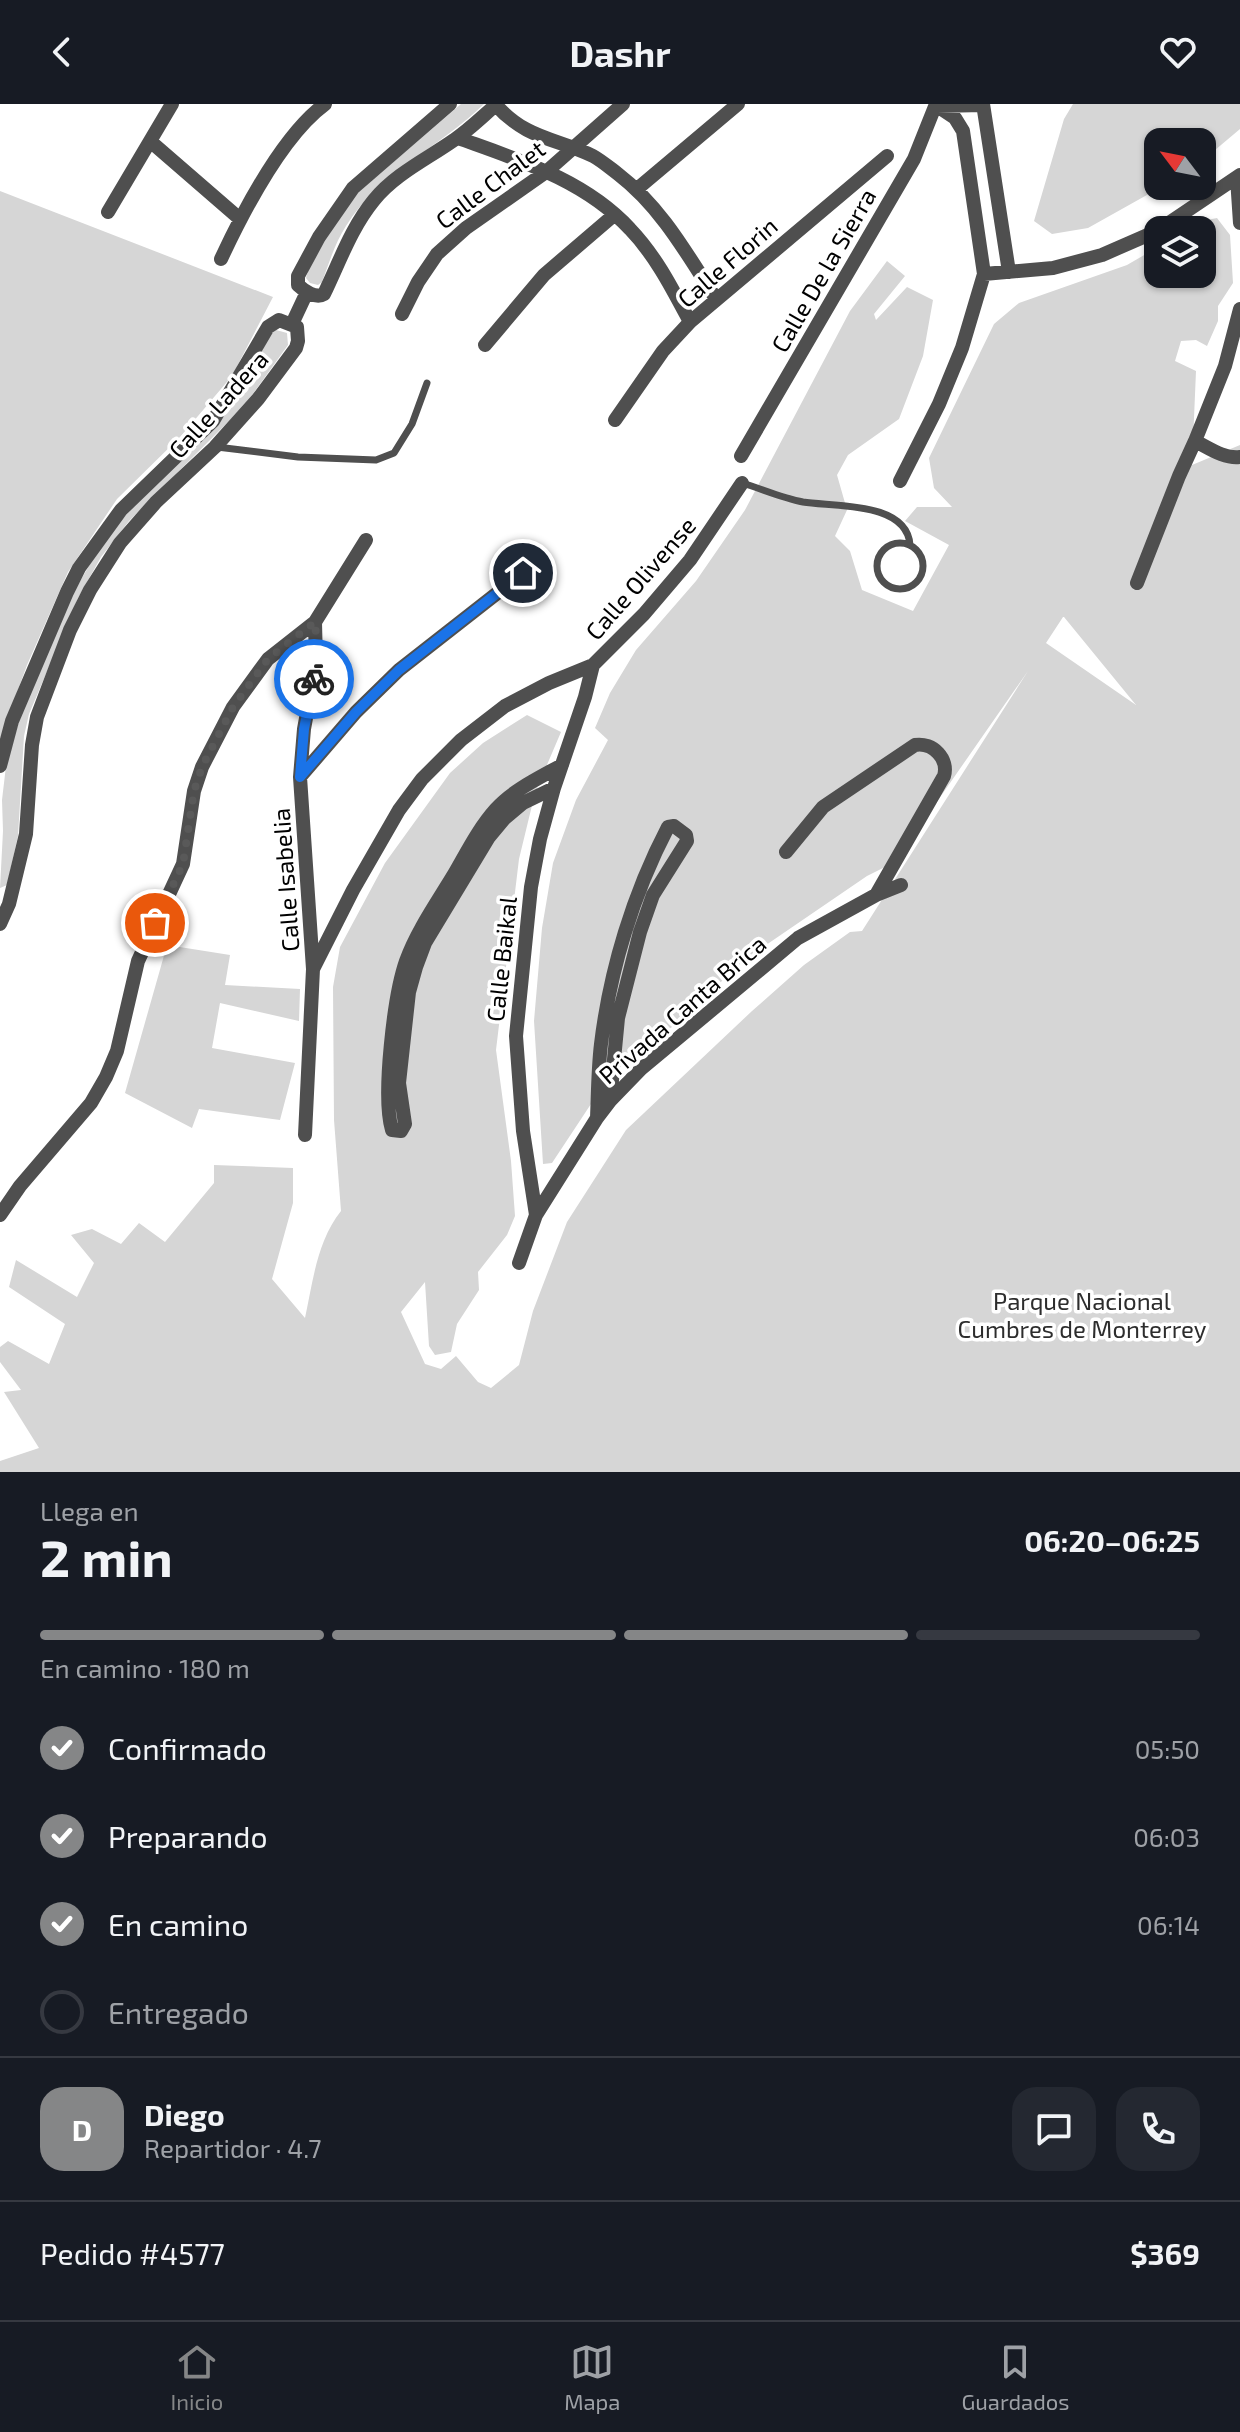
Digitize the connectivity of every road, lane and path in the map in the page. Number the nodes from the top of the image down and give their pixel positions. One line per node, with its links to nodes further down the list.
1 (172, 104): 10 (street)
2 (325, 104): 20 (street)
3 (450, 104): 25 (street)
4 (497, 104): 9 (street); 11 (street)
5 (623, 104): 11 (street, Calle Chalet)
6 (738, 104): 17 (street)
7 (936, 105): 8 (street); 13 (street); 36 (street, Calle De la Sierra)
8 (983, 105): 12 (street)
9 (458, 138): 15 (street); 25 (street)
10 (150, 141): 18 (street); 20 (street)
11 (572, 148): 15 (street, Calle Chalet); 17 (street)
12 (989, 150): 13 (street); 23 (street)
13 (967, 153): 24 (street)
14 (887, 156): 26 (street, Calle Florin)
15 (546, 172): 19 (street); 28 (street, Calle Chalet)
16 (1238, 177): 21 (street); 23 (street)
17 (637, 189): 26 (street)
18 (108, 212)
19 (614, 215): 29 (street); 31 (street)
20 (240, 219): 22 (street)
21 (1240, 223)
22 (221, 259)
23 (1009, 272): 24 (street)
24 (984, 274): 38 (street)
25 (307, 292): 30 (street)
26 (716, 299): 29 (street, Calle Florin)
27 (1240, 309): 34 (street)
28 (402, 314)
29 (690, 322): 33 (street, Calle Florin)
30 (292, 324): 35 (street, Calle Ladera); 47 (street, Calle Ladera)
31 (485, 345)
32 (427, 383): 35 (lane)
33 (615, 420)
34 (1195, 441): 37 (street); 43 (street)
35 (215, 447): 53 (street, Calle Ladera)
36 (741, 456)
37 (1240, 457)
38 (900, 481)
39 (742, 483): 41 (lane); 45 (street, Calle Olivense)
40 (366, 540): 44 (street)
41 (910, 545): 41 (lane)
42 (523, 573): 48 (street)
43 (1137, 583)
44 (315, 622): 48 (street, Calle Isabelia); 59 (street)
45 (593, 665): 46 (street, Calle Baikal); 55 (street, Calle Olivense)
46 (562, 765): 49 (street, Calle Baikal); 49 (street)
47 (0, 766)
48 (300, 777): 55 (street, Calle Isabelia)
49 (554, 788): 60 (street, Calle Baikal)
50 (786, 852): 52 (street)
51 (901, 885): 52 (street, Privada Canta Brica)
52 (876, 895): 56 (street, Privada Canta Brica)
53 (4, 903): 54 (street, Calle Ladera)
54 (0, 924)
55 (313, 969): 58 (street, Calle Isabelia)
56 (610, 1101): 57 (street, Privada Canta Brica); 57 (street)
57 (597, 1118): 60 (street, Privada Canta Brica)
58 (305, 1135)
59 (0, 1215)
60 (536, 1215): 61 (street, Calle Baikal)
61 (519, 1263)

